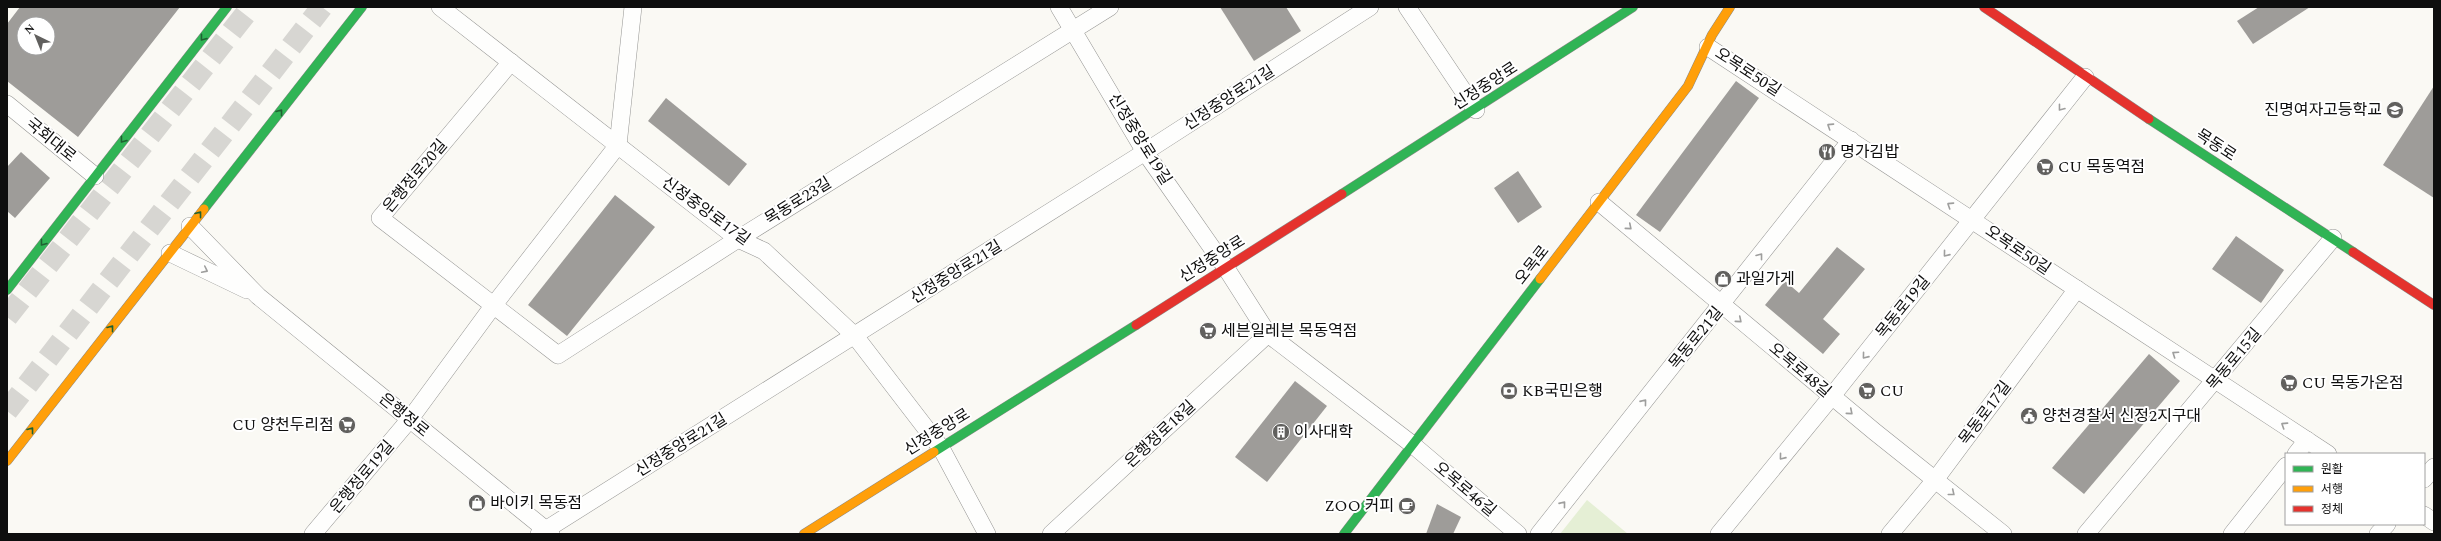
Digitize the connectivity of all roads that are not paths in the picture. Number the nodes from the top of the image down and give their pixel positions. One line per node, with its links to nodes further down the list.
1 (227, 7): 25 (main road, one-way to 25)
2 (362, 7): 28 (main road, one-way to 2)
3 (440, 7): 18 (street, 신정중앙로17길)
4 (633, 7): 23 (street)
5 (1059, 7): 16 (street, 신정중앙로19길)
6 (1110, 7): 16 (street, 목동로23길)
7 (1370, 7): 24 (street, 신정중앙로21길)
8 (1408, 7): 21 (street)
9 (1633, 7): 21 (main road, 신정중앙로)
10 (1718, 7): 15 (main road)
11 (1730, 7): 15 (main road, 오목로)
12 (1984, 7): 14 (main road, 목동로)
13 (1996, 7): 14 (main road)
14 (2000, 18): 19 (main road, 목동로)
15 (1718, 22): 17 (main road, 오목로)
16 (1074, 30): 24 (street, 신정중앙로19길); 30 (street, 목동로23길)
17 (1708, 47): 22 (street, 오목로50길, one-way to 17); 26 (main road, 오목로)
18 (511, 62): 23 (street, 신정중앙로17길); 38 (street, 은행정로20길)
19 (2085, 78): 27 (street, 목동로19길, one-way to 27); 29 (main road, 목동로)
20 (7, 104): 25 (street, 국회대로)
21 (1476, 110): 32 (main road, 신정중앙로)
22 (1851, 140): 27 (street, 오목로50길, one-way to 22); 36 (street, 목동로21길, one-way to 22)
23 (618, 145): 30 (street, 신정중앙로17길); 38 (street)
24 (1145, 152): 32 (street, 신정중앙로19길); 40 (street, 신정중앙로21길)
25 (95, 176): 34 (main road, one-way to 34)
26 (1599, 202): 36 (street, 오목로48길, one-way to 36); 45 (main road, 오목로)
27 (1973, 220): 33 (street, 오목로50길); 42 (street, 목동로19길, one-way to 42)
28 (190, 226): 31 (main road); 35 (street, 은행정로)
29 (2333, 238): 37 (main road, 목동로); 41 (street, 목동로15길)
30 (738, 239): 38 (street, 목동로23길); 40 (street, 신정중앙로17길)
31 (170, 253): 35 (street, 은행정로, one-way to 35); 49 (main road, one-way to 31)
32 (1226, 268): 39 (street, 신정중앙로19길); 46 (main road, 신정중앙로)
33 (2077, 289): 41 (street, 오목로50길, one-way to 33); 53 (street, 목동로17길)
34 (7, 290)
35 (258, 296): 43 (street, 은행정로)
36 (1722, 305): 42 (street, 오목로48길, one-way to 42); 64 (street, 목동로21길, one-way to 36)
37 (2434, 305)
38 (493, 306): 43 (street)
39 (1268, 334): 45 (street, 오목로46길); 61 (street, 은행정로18길)
40 (855, 336): 46 (street, 신정중앙로17길); 57 (street, 신정중앙로21길)
41 (2216, 381): 44 (street, 오목로50길, one-way to 41); 68 (street, 목동로15길)
42 (1832, 396): 53 (street, 오목로48길, one-way to 53); 65 (street, 목동로19길, one-way to 65)
43 (410, 420): 57 (street, 은행정로); 58 (street, 은행정로19길)
44 (2307, 440): 47 (street); 48 (street, 오목로50길)
45 (1413, 445): 62 (main road, 오목로); 63 (street, 오목로46길)
46 (941, 448): 59 (main road, 신정중앙로); 60 (street, 신정중앙로17길)
47 (2297, 453)
48 (2326, 453)
49 (7, 461)
50 (2285, 467): 69 (street)
51 (2434, 467): 52 (street)
52 (2425, 478)
53 (1935, 480): 66 (street, 목동로17길); 67 (street, 오목로48길, one-way to 67)
54 (2425, 516): 55 (street)
55 (2434, 522)
56 (2386, 525): 70 (street)
57 (545, 533)
58 (313, 534)
59 (804, 534)
60 (987, 534)
61 (1051, 534)
62 (1344, 534)
63 (1518, 534)
64 (1539, 534)
65 (1718, 534)
66 (1890, 534)
67 (2003, 534)
68 (2086, 534)
69 (2232, 534)
70 (2378, 534)

